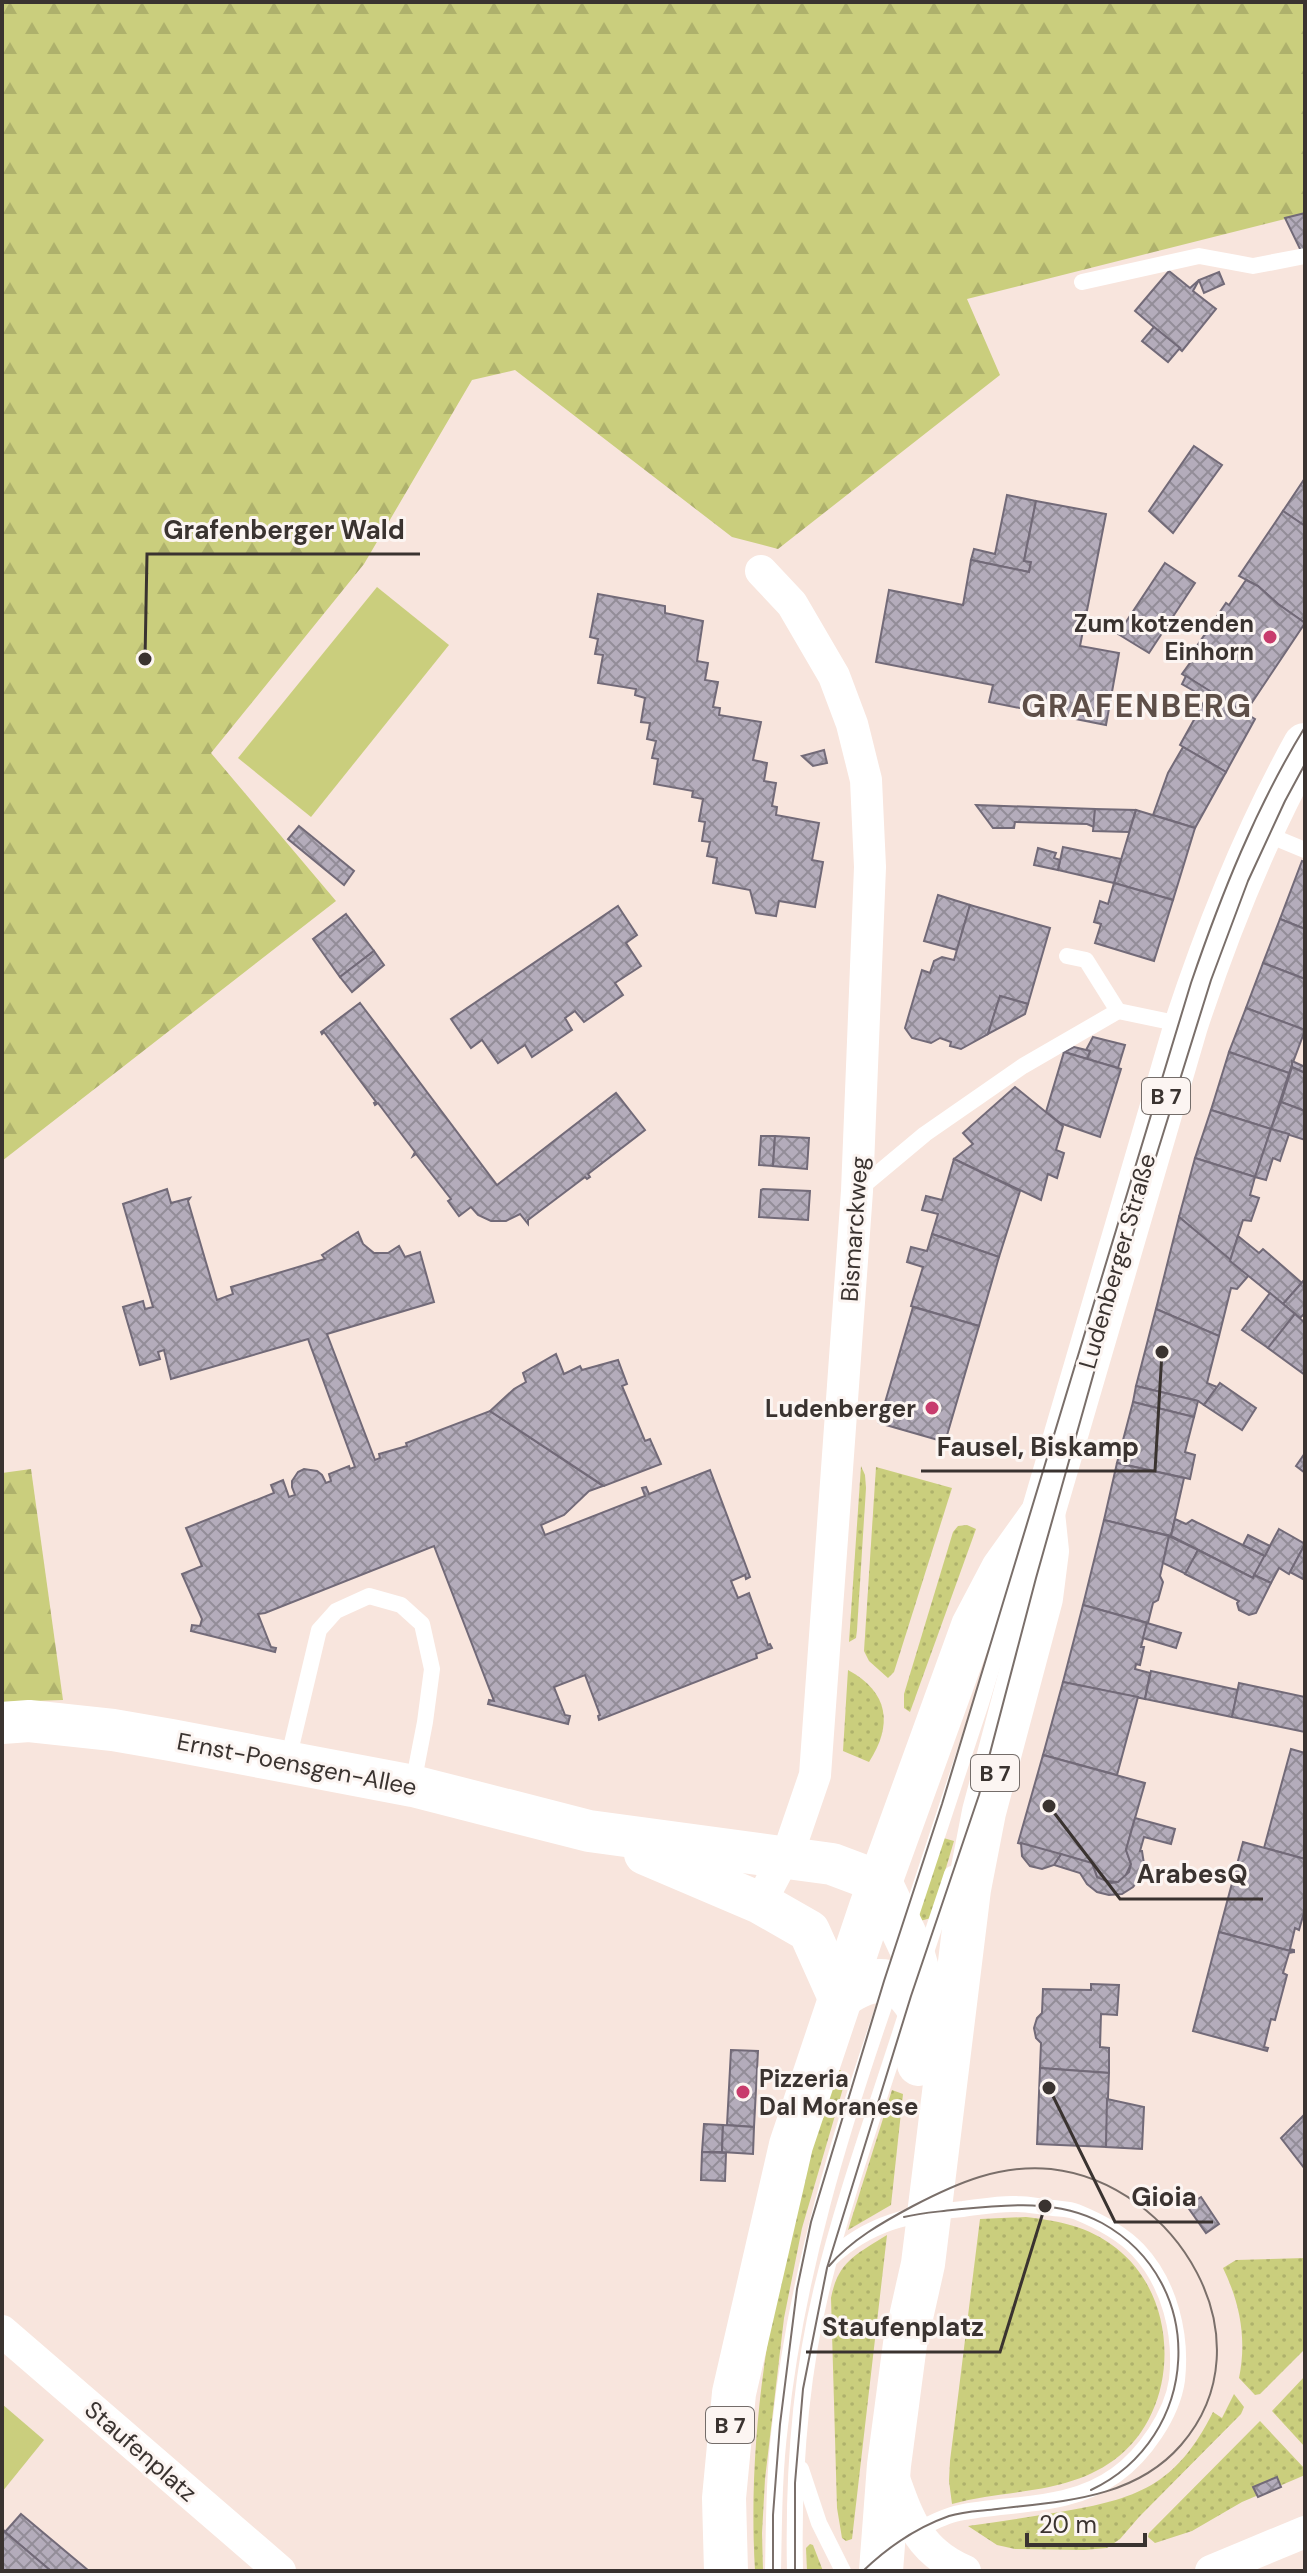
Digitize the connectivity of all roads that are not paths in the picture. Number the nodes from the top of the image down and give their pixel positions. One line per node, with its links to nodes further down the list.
1 (1305, 256): 2 (lane)
2 (1082, 282)
3 (761, 571): 10 (street, Bismarckweg)
4 (1305, 745): 5 (main road, Ludenberger Straße / B 7)
5 (1260, 831): 6 (lane); 9 (main road, Ludenberger Straße / B 7)
6 (1305, 850)
7 (1067, 956): 8 (lane)
8 (1118, 1011): 9 (lane); 10 (lane)
9 (1186, 1025): 11 (main road, Ludenberger Straße / B 7)
10 (857, 1191): 16 (street, Bismarckweg)
11 (1043, 1513): 18 (lane); 18 (main road, Ludenberger Straße / B 7); 18 (lane); 19 (main road, Ludenberger Straße / B 7)
12 (2, 1723): 13 (street, Ernst-Poensgen-Allee)
13 (288, 1761): 14 (street, Ernst-Poensgen-Allee); 14 (lane)
14 (413, 1786): 15 (street, Ernst-Poensgen-Allee)
15 (589, 1831): 16 (street, Ernst-Poensgen-Allee); 17 (street, Ernst-Poensgen-Allee)
16 (783, 1859): 17 (street, Bismarckweg); 18 (street, Ernst-Poensgen-Allee)
17 (760, 1903): 18 (street, Ernst-Poensgen-Allee)
18 (887, 1962): 19 (main road); 20 (lane); 21 (lane); 28 (main road, B 7)
19 (914, 2216): 20 (lane); 26 (main road, B 7); 26 (lane)
20 (830, 2259): 21 (lane); 24 (lane)
21 (796, 2318): 23 (lane)
22 (2, 2331): 27 (street, Staufenplatz)
23 (789, 2368): 24 (lane); 29 (lane)
24 (798, 2453): 26 (lane); 30 (lane)
25 (1305, 2532): 32 (street)
26 (876, 2560): 31 (street)
27 (280, 2571)
28 (726, 2571)
29 (773, 2571)
30 (795, 2571)
31 (965, 2571)
32 (1211, 2571)

